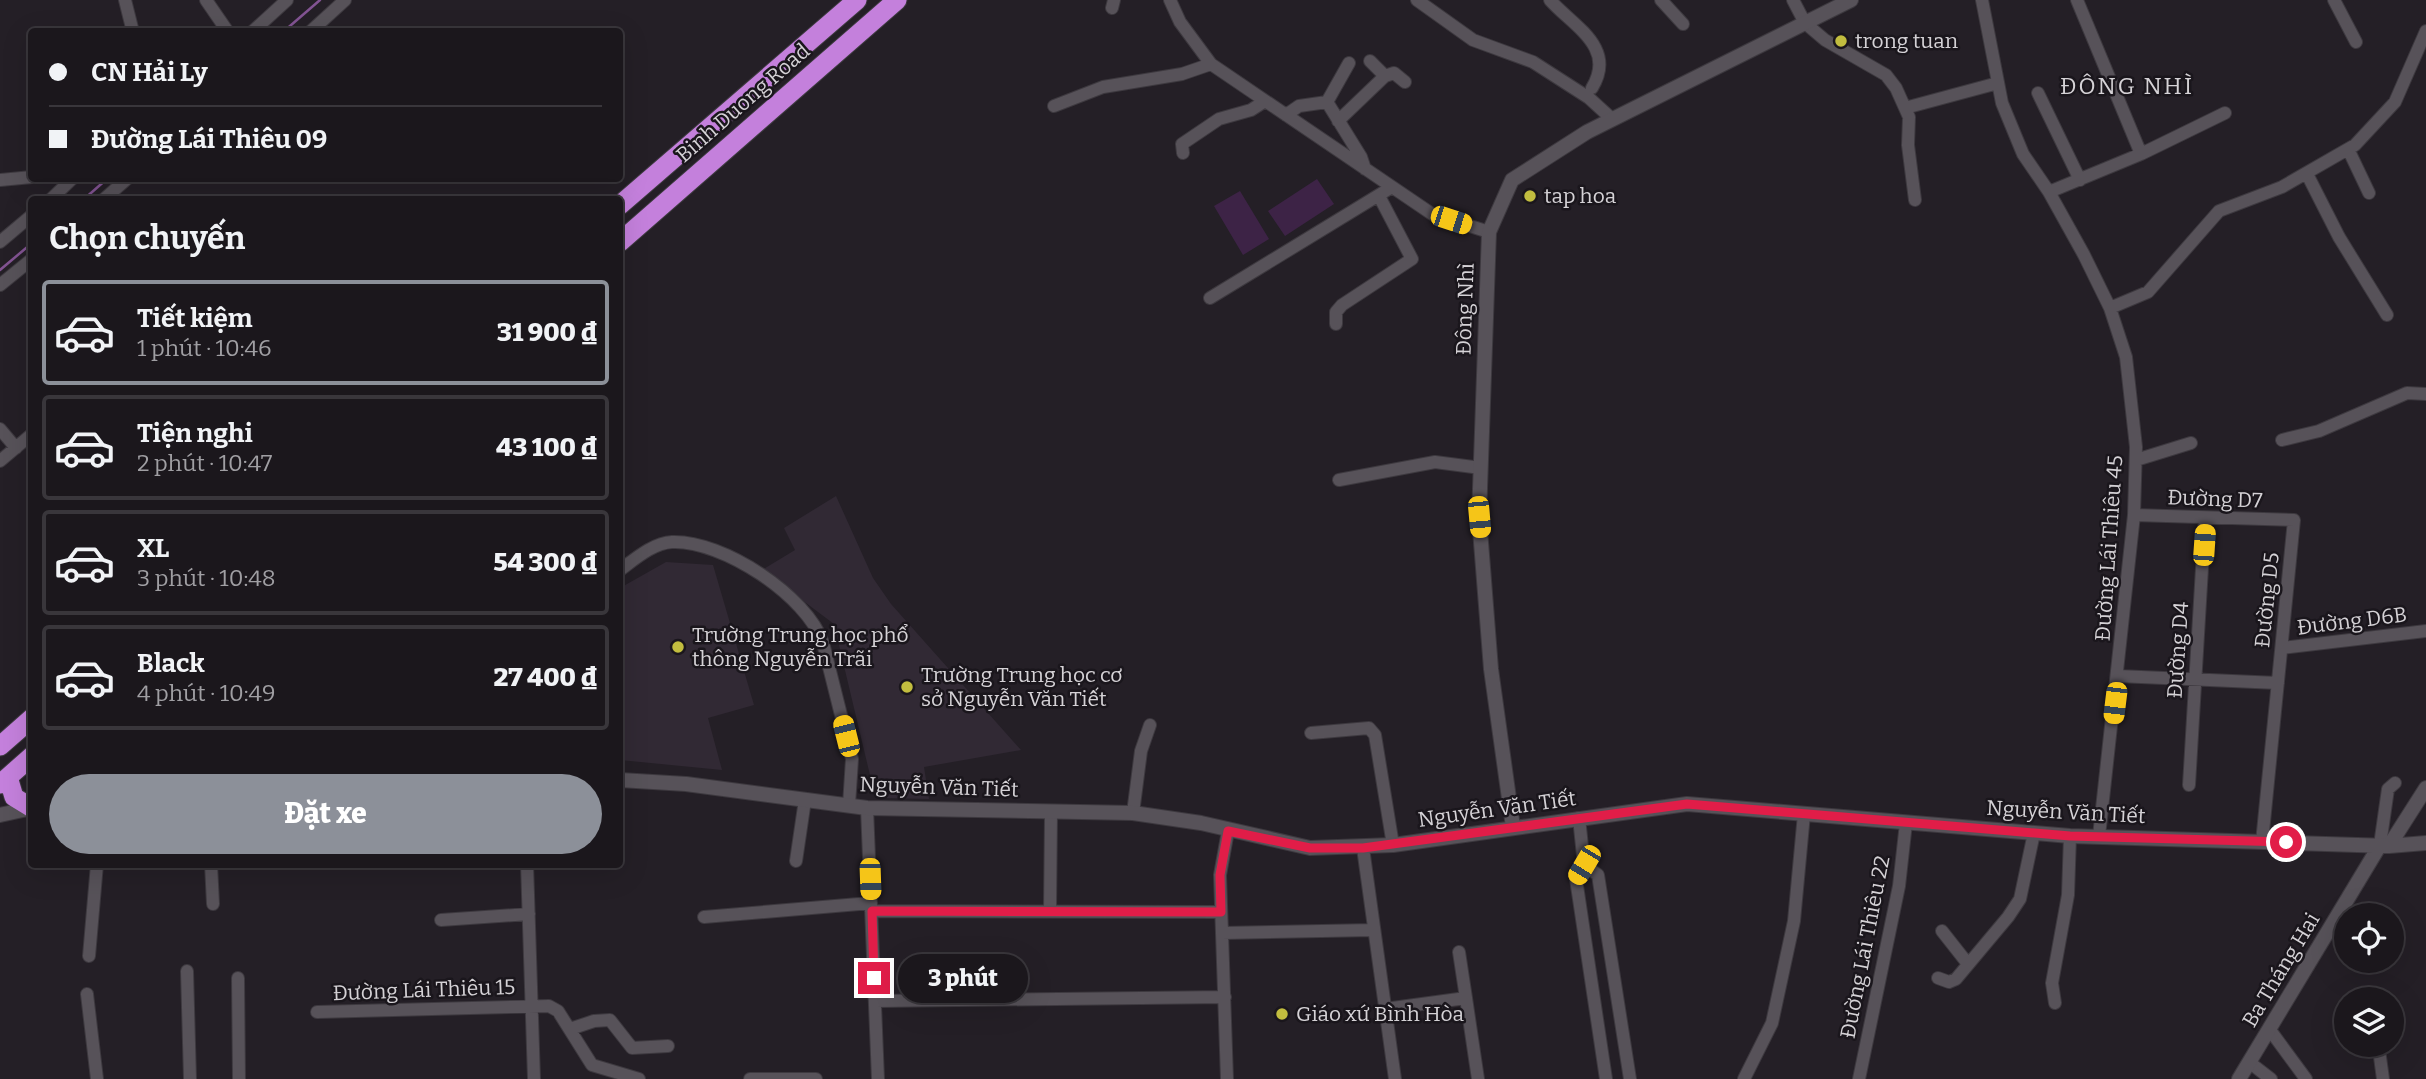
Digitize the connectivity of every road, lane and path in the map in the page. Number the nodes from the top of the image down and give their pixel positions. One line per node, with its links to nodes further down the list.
1 (125, 0): 19 (street)
2 (205, 0): 20 (street)
3 (287, 0): 18 (street)
4 (345, 0): 21 (street)
5 (857, 0): 57 (highway, Binh Duong Road)
6 (897, 0): 60 (highway, Binh Duong Road)
7 (1170, 0): 26 (street)
8 (1417, 0): 38 (street)
9 (1550, 0): 30 (street)
10 (1661, 0): 17 (street)
11 (1793, 0): 16 (street)
12 (1851, 0): 16 (street, Đông Nhì)
13 (1982, 0): 29 (street, Đường Lái Thiêu 45)
14 (2077, 0): 42 (street)
15 (2334, 0): 23 (street)
16 (1805, 23): 35 (street); 38 (street, Đông Nhì)
17 (1683, 24)
18 (267, 26)
19 (132, 28)
20 (225, 28)
21 (314, 28)
22 (2426, 31): 40 (street)
23 (2356, 42)
24 (1370, 61): 27 (street)
25 (1349, 63): 33 (street)
26 (1211, 64): 32 (street); 34 (street)
27 (1385, 76): 28 (street); 39 (street)
28 (1405, 82)
29 (1998, 83): 35 (street); 51 (street, Đường Lái Thiêu 45)
30 (1592, 88)
31 (2038, 93): 47 (street)
32 (1265, 101): 37 (street); 41 (street)
33 (1327, 102): 37 (street); 39 (street)
34 (1054, 106)
35 (1905, 107): 56 (street)
36 (2225, 113): 42 (street)
37 (1286, 115): 43 (street)
38 (1612, 119): 59 (street, Đông Nhì)
39 (1338, 121): 43 (street)
40 (2349, 151): 44 (street); 52 (street)
41 (1183, 153)
42 (2141, 154): 47 (street)
43 (1365, 169): 50 (street)
44 (2307, 174): 65 (street); 66 (street)
45 (28, 177): 46 (street)
46 (0, 180)
47 (2080, 180): 51 (street)
48 (69, 182): 53 (street)
49 (123, 182): 54 (street)
50 (1392, 187): 55 (street); 59 (street)
51 (2049, 192): 65 (street, Đường Lái Thiêu 45)
52 (2370, 193)
53 (54, 196)
54 (108, 196)
55 (1378, 196): 64 (street); 67 (street)
56 (1915, 200)
57 (623, 202)
58 (28, 218): 61 (street)
59 (1489, 232): 76 (street, Đông Nhì)
60 (623, 239)
61 (0, 243)
62 (28, 261): 63 (street)
63 (0, 285)
64 (1210, 298)
65 (2110, 308): 74 (street, Đường Lái Thiêu 45)
66 (2387, 315)
67 (1336, 324)
68 (2426, 394): 71 (street)
69 (0, 429): 73 (street)
70 (28, 438): 73 (street)
71 (2282, 440)
72 (2192, 443): 74 (street)
73 (16, 448): 75 (street)
74 (2136, 460): 78 (street, Đường Lái Thiêu 45)
75 (0, 461)
76 (1480, 468): 77 (street); 108 (street, Đông Nhì)
77 (1339, 480)
78 (2134, 515): 79 (street, Đường D7); 84 (street, Đường Lái Thiêu 45)
79 (2206, 518): 80 (street, Đường D7); 85 (street, Đường D4)
80 (2294, 520): 83 (street, Đường D5)
81 (623, 567): 98 (street)
82 (2426, 631): 83 (street, Đường D6B)
83 (2281, 648): 86 (street, Đường D5)
84 (2118, 676): 85 (street); 112 (street, Đường Lái Thiêu 45)
85 (2195, 679): 86 (street); 95 (street, Đường D4)
86 (2278, 683): 113 (street, Đường D5)
87 (28, 722): 90 (highway)
88 (1150, 725): 103 (street)
89 (1311, 733): 115 (street)
90 (0, 746)
91 (28, 759): 93 (highway)
92 (623, 779): 97 (street, Nguyễn Văn Tiết)
93 (4, 780): 99 (highway)
94 (2395, 783): 116 (street)
95 (2189, 785)
96 (2426, 788): 116 (street, Ba Tháng Hai)
97 (805, 800): 98 (street, Nguyễn Văn Tiết); 118 (street)
98 (849, 805): 100 (street, Nguyễn Văn Tiết)
99 (28, 806)
100 (867, 808): 102 (street, Nguyễn Văn Tiết); 124 (street)
101 (28, 809): 105 (street)
102 (1051, 812): 103 (street, Nguyễn Văn Tiết); 125 (street)
103 (1133, 813): 109 (street, Nguyễn Văn Tiết)
104 (1804, 814): 106 (street, Nguyễn Văn Tiết); 107 (street, Nguyễn Văn Tiết); 169 (street)
105 (0, 815)
106 (1579, 818): 108 (street, Nguyễn Văn Tiết); 119 (street)
107 (1906, 822): 110 (street, Nguyễn Văn Tiết); 170 (street, Đường Lái Thiêu 22)
108 (1513, 827): 115 (street, Nguyễn Văn Tiết)
109 (1228, 831): 117 (street, Nguyễn Văn Tiết); 126 (street)
110 (2034, 833): 111 (street, Nguyễn Văn Tiết); 137 (street)
111 (2070, 836): 112 (street, Nguyễn Văn Tiết); 145 (street)
112 (2099, 836): 113 (street, Nguyễn Văn Tiết)
113 (2262, 842): 116 (street, Nguyễn Văn Tiết)
114 (2426, 843): 116 (street, Nguyễn Văn Tiết)
115 (1393, 845): 117 (street, Nguyễn Văn Tiết)
116 (2384, 845): 150 (street, Ba Tháng Hai)
117 (1363, 848): 130 (street)
118 (796, 861)
119 (1584, 865): 135 (street); 136 (street)
120 (97, 868): 134 (street)
121 (211, 868): 123 (street)
122 (527, 868): 127 (street)
123 (213, 904)
124 (871, 907): 125 (street); 128 (street); 144 (street)
125 (1051, 911): 126 (street)
126 (1221, 912): 132 (street)
127 (529, 914): 129 (street); 146 (street)
128 (704, 917)
129 (441, 920)
130 (1373, 930): 132 (street); 147 (street)
131 (1942, 931): 137 (street)
132 (1222, 933): 142 (street)
133 (1459, 952): 143 (street)
134 (89, 957)
135 (1610, 957): 136 (street); 152 (street)
136 (1588, 960): 153 (street)
137 (1969, 964): 140 (street)
138 (187, 971): 157 (street)
139 (238, 978): 158 (street)
140 (1938, 978)
141 (87, 994): 156 (street)
142 (1225, 997): 144 (street); 164 (street)
143 (1466, 998): 147 (street); 166 (street)
144 (875, 1001): 163 (street)
145 (2055, 1003)
146 (532, 1006): 148 (street, Đường Lái Thiêu 15); 149 (street); 159 (street)
147 (1385, 1009): 165 (street)
148 (317, 1012)
149 (570, 1029): 151 (street); 160 (street)
150 (2270, 1030): 155 (street, Ba Tháng Hai); 173 (street)
151 (668, 1046)
152 (1625, 1050): 153 (street); 168 (street)
153 (1602, 1053): 167 (street)
154 (2380, 1057): 174 (street)
155 (2249, 1062): 171 (street, Ba Tháng Hai); 172 (street)
156 (97, 1079)
157 (190, 1079)
158 (239, 1079)
159 (534, 1079)
160 (639, 1079)
161 (750, 1079): 162 (street)
162 (816, 1079)
163 (878, 1079)
164 (1227, 1079)
165 (1395, 1079)
166 (1478, 1079)
167 (1606, 1079)
168 (1630, 1079)
169 (1744, 1079)
170 (1859, 1079)
171 (2239, 1079)
172 (2271, 1079)
173 (2306, 1079)
174 (2383, 1079)

